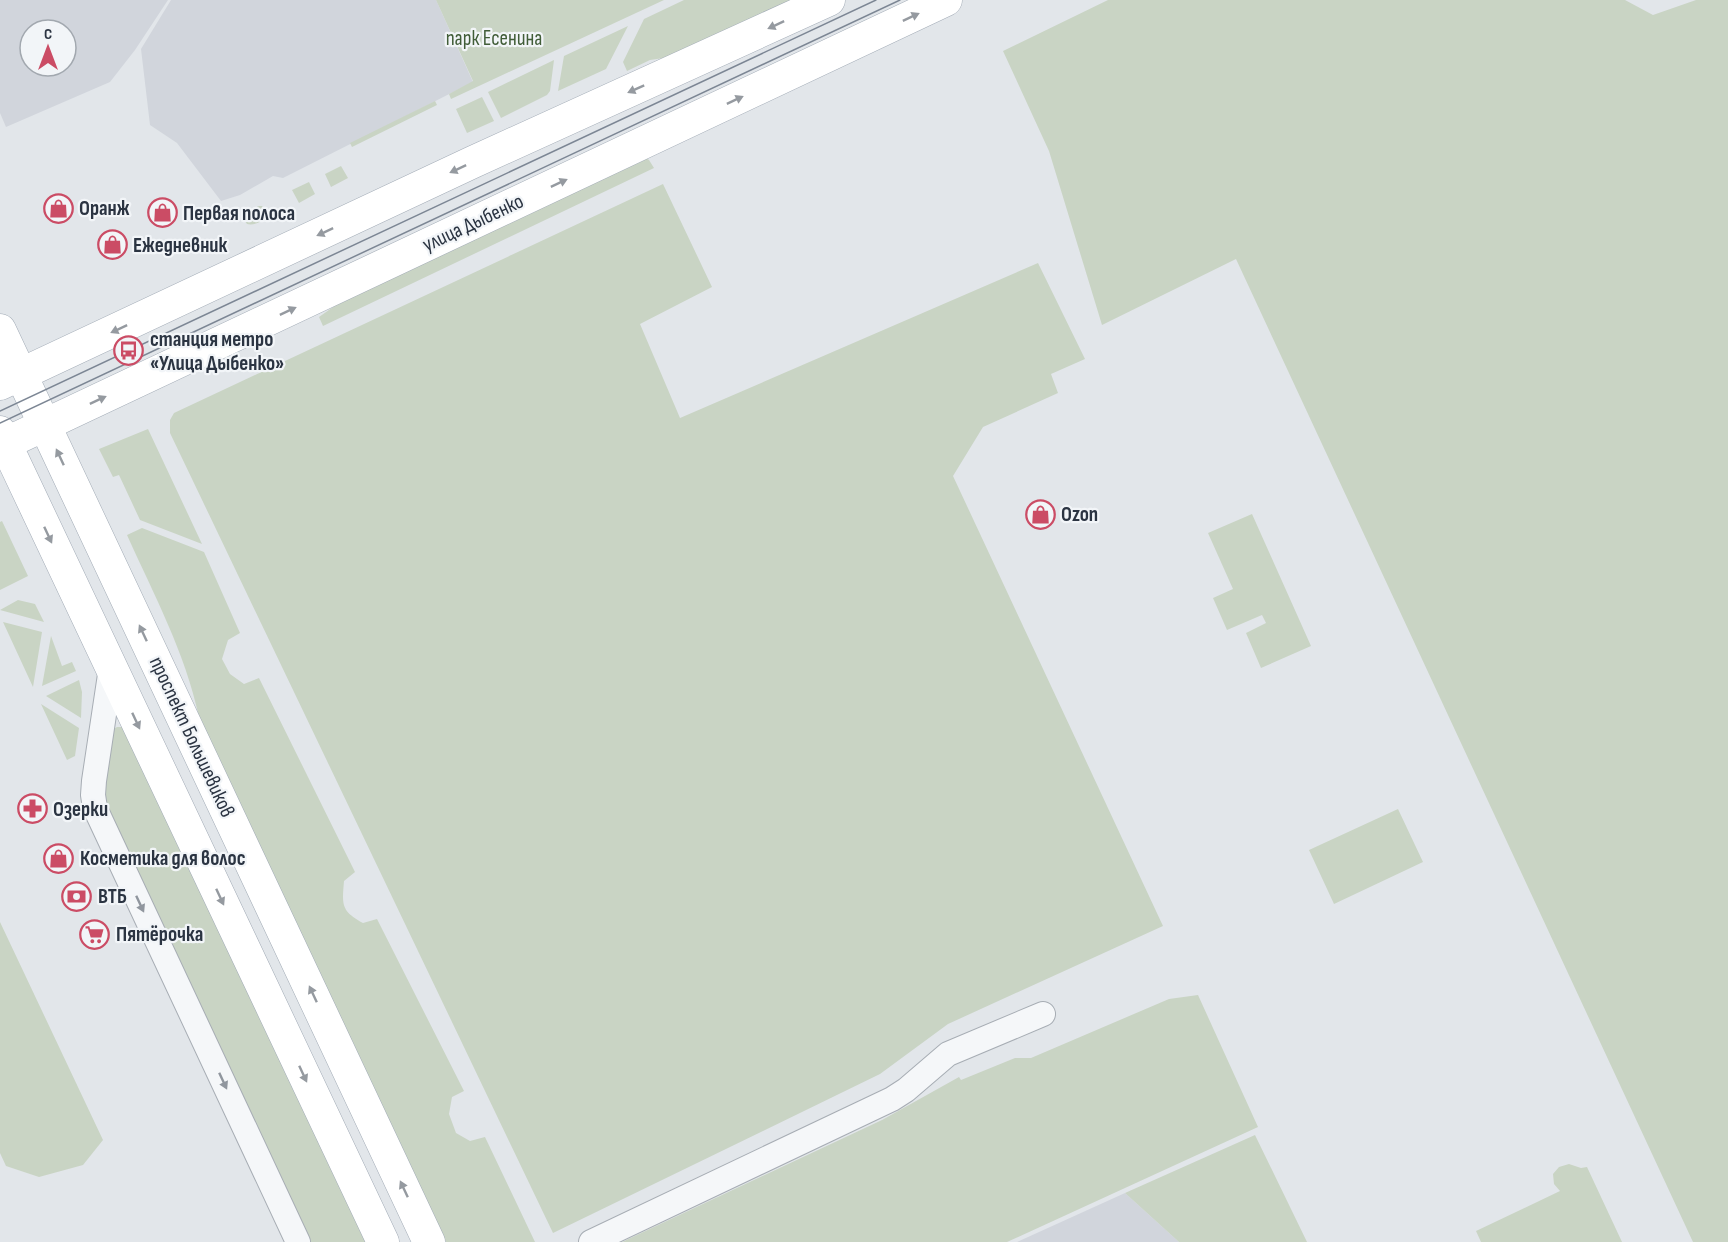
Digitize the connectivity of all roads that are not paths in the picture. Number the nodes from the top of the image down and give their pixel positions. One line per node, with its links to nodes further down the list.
1 (829, 0): 4 (main road, one-way to 4)
2 (946, 0): 5 (main road, улица Дыбенко, one-way to 2)
3 (0, 330): 4 (main road, проспект Большевиков)
4 (11, 379): 5 (main road, проспект Большевиков)
5 (45, 425): 6 (main road, улица Дыбенко); 11 (main road, проспект Большевиков, one-way to 5)
6 (2, 441): 7 (main road, проспект Большевиков, one-way to 7)
7 (111, 668): 9 (street, one-way to 9); 10 (main road, проспект Большевиков, one-way to 10)
8 (1043, 1014): 12 (street)
9 (298, 1242)
10 (383, 1242)
11 (429, 1242)
12 (591, 1242)

